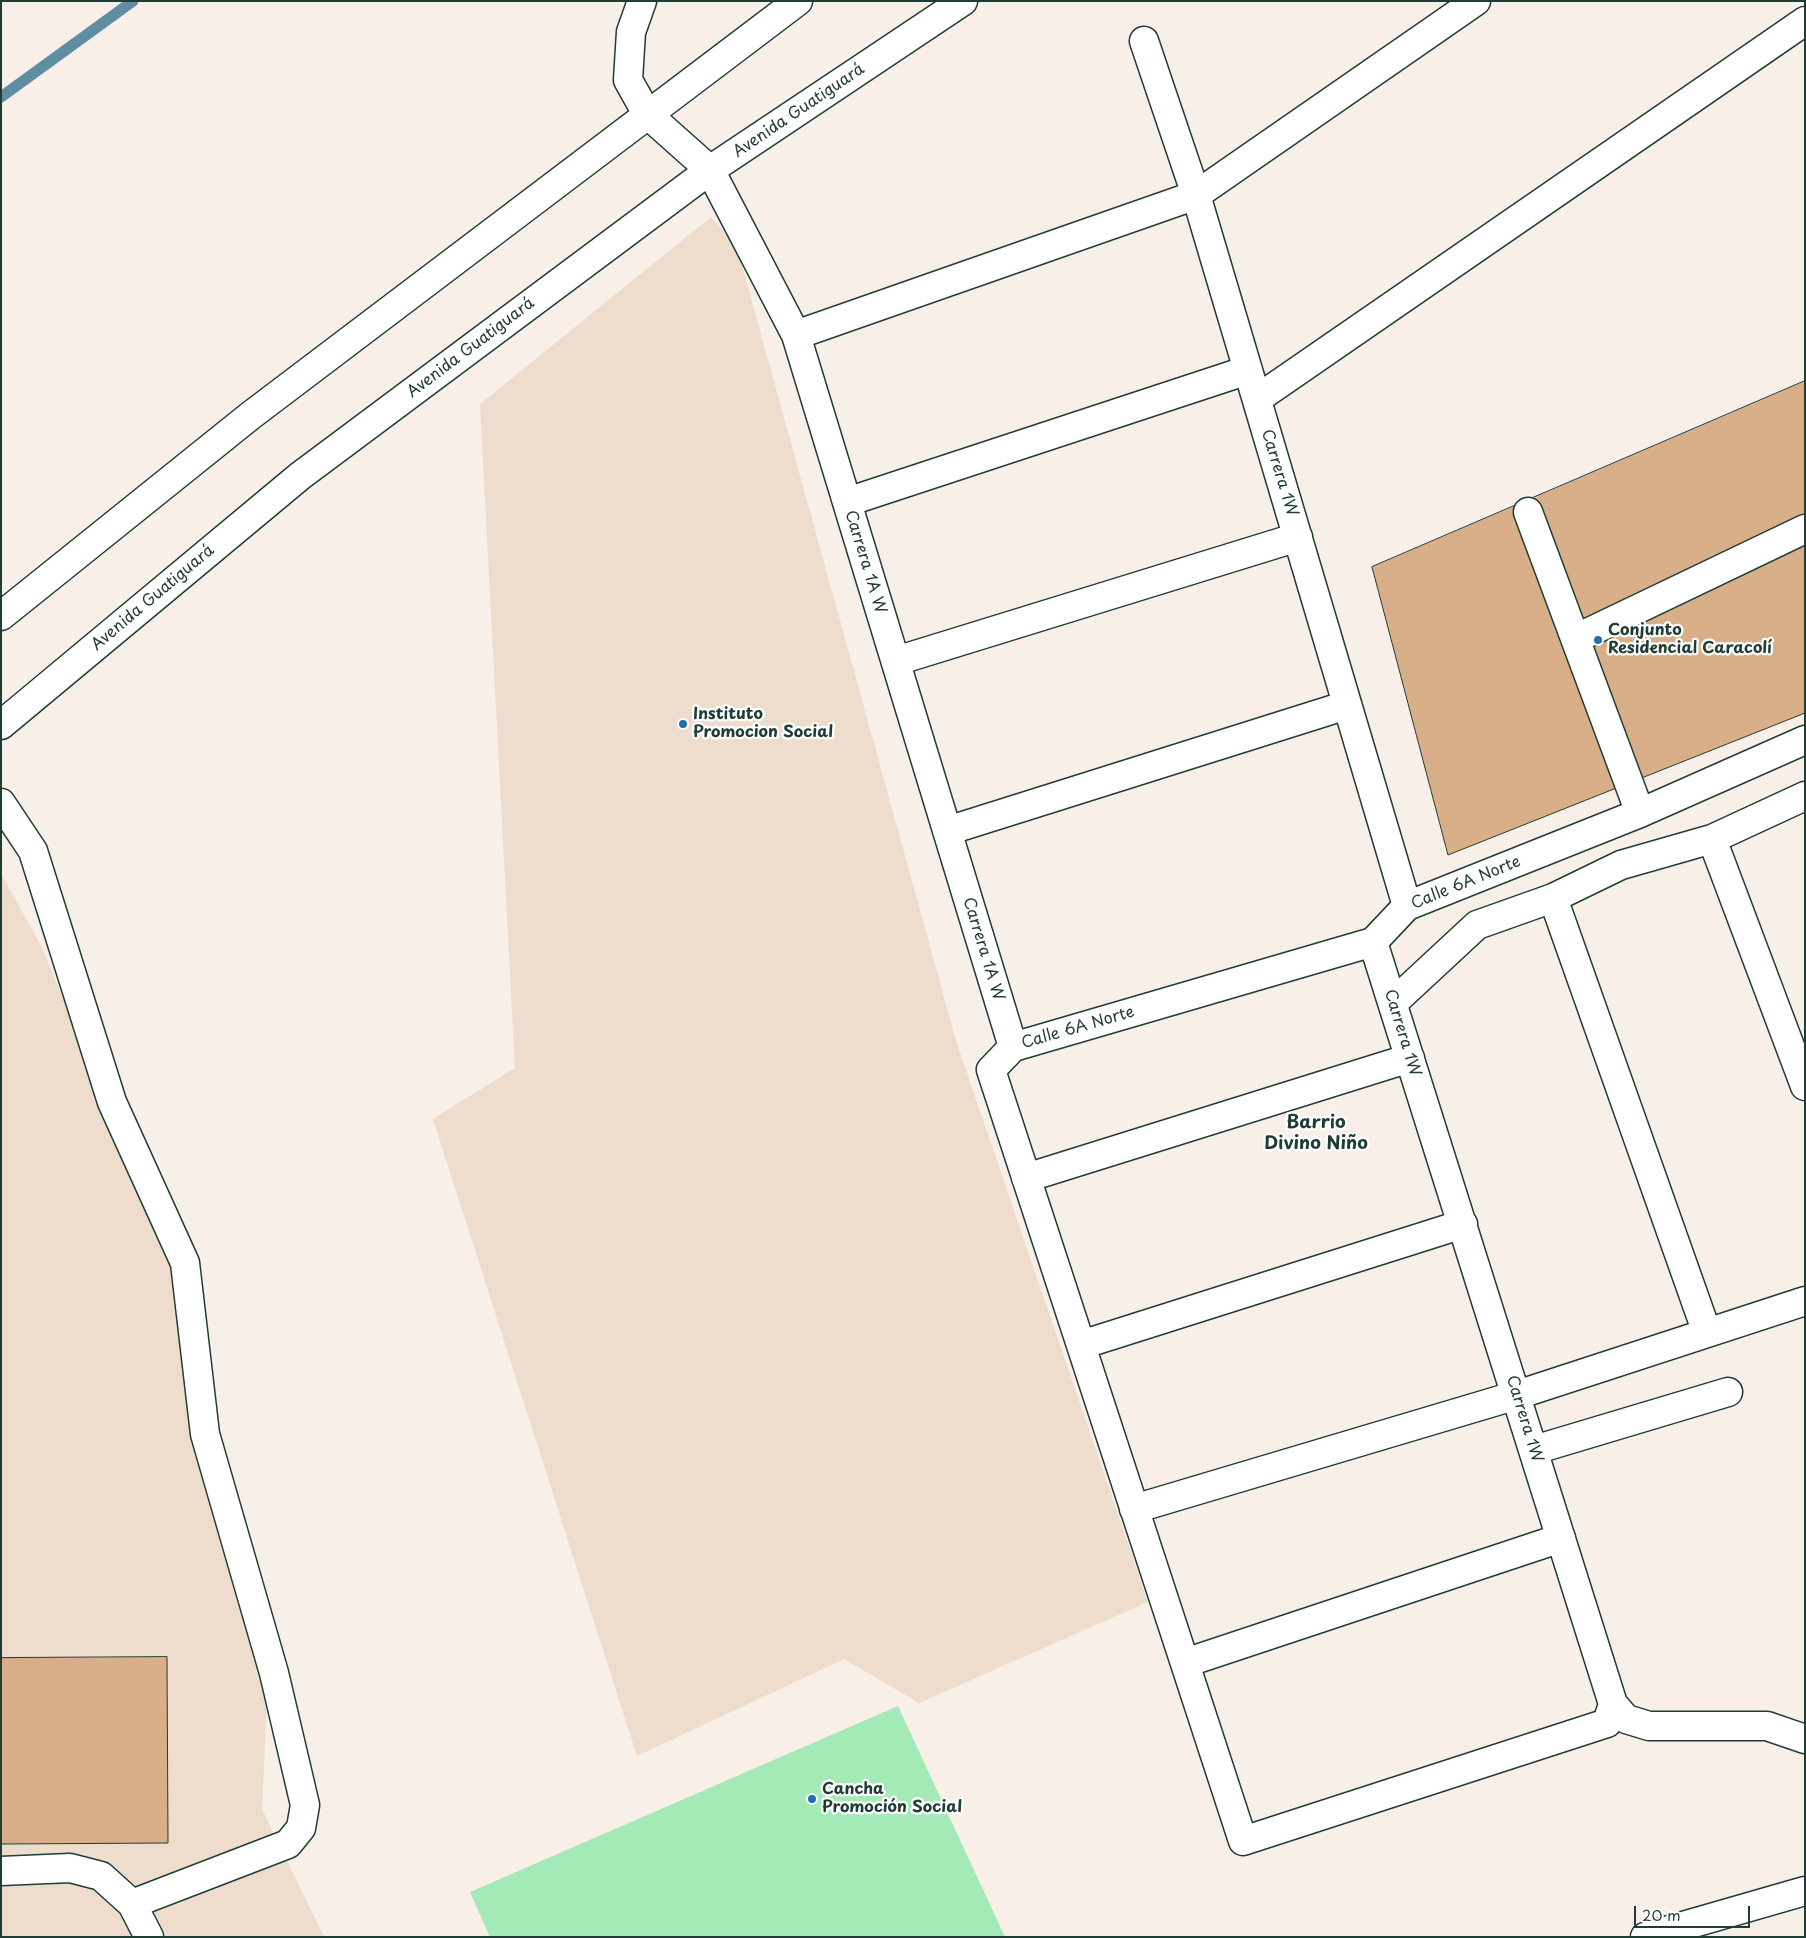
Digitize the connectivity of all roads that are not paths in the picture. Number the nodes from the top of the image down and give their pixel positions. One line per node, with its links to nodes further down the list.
1 (642, 1): 7 (street, Carrera 1A W)
2 (798, 1): 7 (street)
3 (963, 1): 8 (street, Avenida Guatiguará)
4 (1476, 1): 9 (street)
5 (1805, 21): 12 (street)
6 (1144, 41): 9 (street, Carrera 1W)
7 (648, 114): 8 (street, Carrera 1A W); 17 (street)
8 (710, 170): 10 (street, Carrera 1A W); 21 (street, Avenida Guatiguará)
9 (1196, 195): 10 (street); 11 (street, Carrera 1W)
10 (796, 335): 13 (street, Carrera 1A W)
11 (1248, 370): 12 (street, Carrera 1W); 13 (street)
12 (1257, 398): 16 (street, Carrera 1W)
13 (847, 502): 19 (street, Carrera 1A W)
14 (1528, 512): 18 (street)
15 (1805, 529): 18 (street)
16 (1298, 537): 19 (street); 20 (street, Carrera 1W)
17 (1, 616)
18 (1575, 639): 25 (street)
19 (896, 661): 26 (street, Carrera 1A W)
20 (1347, 705): 26 (street); 29 (street, Carrera 1W)
21 (1, 724)
22 (1805, 740): 25 (street, Calle 6A Norte)
23 (1805, 796): 27 (street)
24 (1, 803): 50 (street)
25 (1640, 813): 29 (street, Calle 6A Norte)
26 (947, 831): 32 (street, Carrera 1A W)
27 (1712, 839): 28 (street); 34 (street)
28 (1553, 898): 31 (street); 38 (street)
29 (1407, 906): 30 (street, Calle 6A Norte)
30 (1374, 942): 31 (street, Carrera 1W); 32 (street, Calle 6A Norte)
31 (1393, 1003): 33 (street, Carrera 1W)
32 (1013, 1047): 35 (street)
33 (1410, 1058): 35 (street); 36 (street, Carrera 1W)
34 (1805, 1086)
35 (1026, 1178): 39 (street)
36 (1463, 1224): 39 (street); 41 (street, Carrera 1W)
37 (1805, 1301): 38 (street)
38 (1707, 1333): 41 (street)
39 (1081, 1346): 43 (street)
40 (1728, 1392): 42 (street)
41 (1517, 1395): 42 (street, Carrera 1W); 43 (street)
42 (1534, 1450): 44 (street, Carrera 1W)
43 (1134, 1509): 45 (street)
44 (1561, 1538): 45 (street); 46 (street, Carrera 1W)
45 (1185, 1664): 46 (street)
46 (1613, 1704): 47 (street, Carrera 1W)
47 (1805, 1739)
48 (1, 1871): 50 (street)
49 (1805, 1891): 52 (street)
50 (132, 1904): 51 (street)
51 (149, 1937)
52 (1645, 1937)

